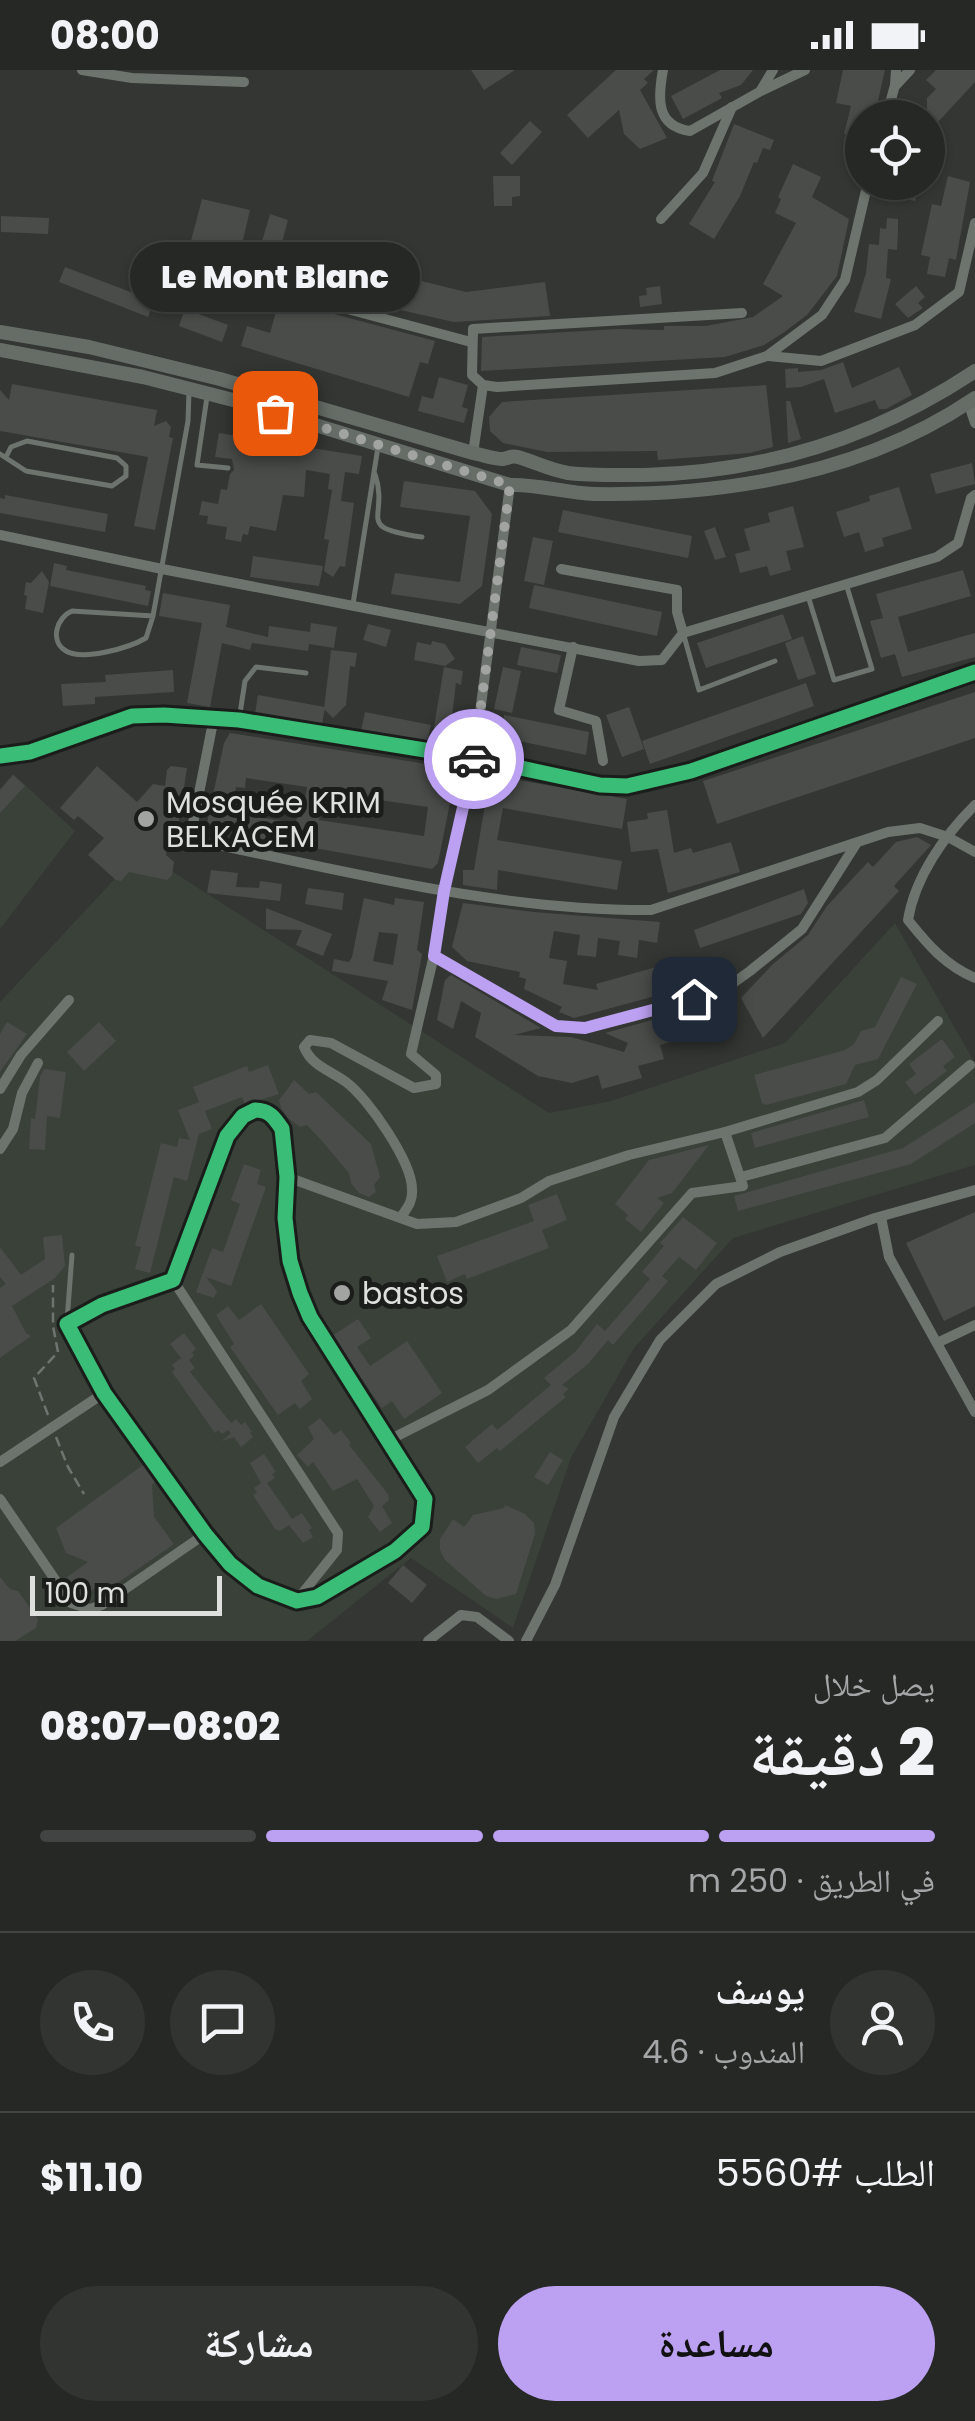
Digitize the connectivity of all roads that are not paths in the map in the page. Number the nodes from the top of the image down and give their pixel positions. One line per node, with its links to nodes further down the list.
1 (82, 70): 7 (street)
2 (664, 70): 11 (street)
3 (773, 70): 9 (street)
4 (805, 70): 9 (street)
5 (896, 70): 8 (street)
6 (910, 70): 8 (street)
7 (244, 82)
8 (895, 85): 10 (street)
9 (761, 90): 11 (street)
10 (891, 100)
11 (733, 106): 13 (street)
12 (864, 200): 20 (street)
13 (662, 219)
14 (975, 223): 20 (street)
15 (295, 295): 18 (street)
16 (742, 313): 18 (street)
17 (0, 332): 28 (main road)
18 (472, 342): 22 (street)
19 (0, 350): 23 (main road)
20 (767, 356): 22 (street)
21 (975, 372): 31 (main road)
22 (484, 384): 28 (street)
23 (190, 389): 24 (main road); 38 (lane)
24 (208, 394): 27 (main road); 32 (lane)
25 (972, 400): 26 (street); 34 (main road)
26 (975, 423)
27 (378, 444): 33 (lane); 34 (main road)
28 (473, 453): 30 (main road)
29 (3, 454): 29 (lane)
30 (506, 459): 31 (main road); 34 (main road)
31 (526, 462): 34 (main road)
32 (228, 468)
33 (374, 471): 37 (lane); 42 (lane)
34 (512, 483): 44 (street)
35 (975, 495): 40 (street)
36 (0, 534): 38 (street)
37 (422, 537)
38 (162, 569): 42 (street); 43 (lane)
39 (561, 569): 45 (street)
40 (846, 584): 41 (street); 41 (lane)
41 (808, 596): 45 (street)
42 (352, 607): 44 (street)
43 (152, 616): 43 (lane)
44 (489, 630): 46 (street); 53 (street)
45 (683, 633): 46 (street); 47 (lane)
46 (573, 648): 54 (street)
47 (775, 660)
48 (975, 672): 53 (street)
49 (306, 674): 51 (lane)
50 (214, 717): 51 (street); 52 (street); 59 (street)
51 (240, 720): 53 (street)
52 (0, 756)
53 (474, 758): 59 (street)
54 (603, 760)
55 (975, 805): 56 (street)
56 (948, 837): 57 (street); 58 (street); 61 (street)
57 (856, 844): 59 (street); 60 (street)
58 (975, 852)
59 (444, 891): 60 (street)
60 (434, 956): 73 (street)
61 (975, 978)
62 (69, 1000): 66 (street)
63 (938, 1021): 67 (street)
64 (38, 1063): 68 (street)
65 (970, 1066): 70 (street)
66 (0, 1089)
67 (725, 1132): 70 (street); 73 (street)
68 (0, 1150)
69 (286, 1177): 73 (street); 75 (street); 81 (street)
70 (740, 1177): 81 (street)
71 (975, 1190): 72 (street)
72 (881, 1216): 78 (street); 88 (street)
73 (401, 1218)
74 (72, 1254): 76 (lane)
75 (172, 1280): 76 (street); 85 (street)
76 (67, 1324): 79 (street)
77 (975, 1325): 78 (street)
78 (937, 1343): 80 (street)
79 (104, 1393): 82 (street); 84 (street)
80 (975, 1412)
81 (389, 1440): 85 (street)
82 (0, 1462)
83 (0, 1500): 84 (street)
84 (205, 1534): 85 (street)
85 (297, 1601)
86 (428, 1641): 87 (street)
87 (510, 1641)
88 (526, 1641)

